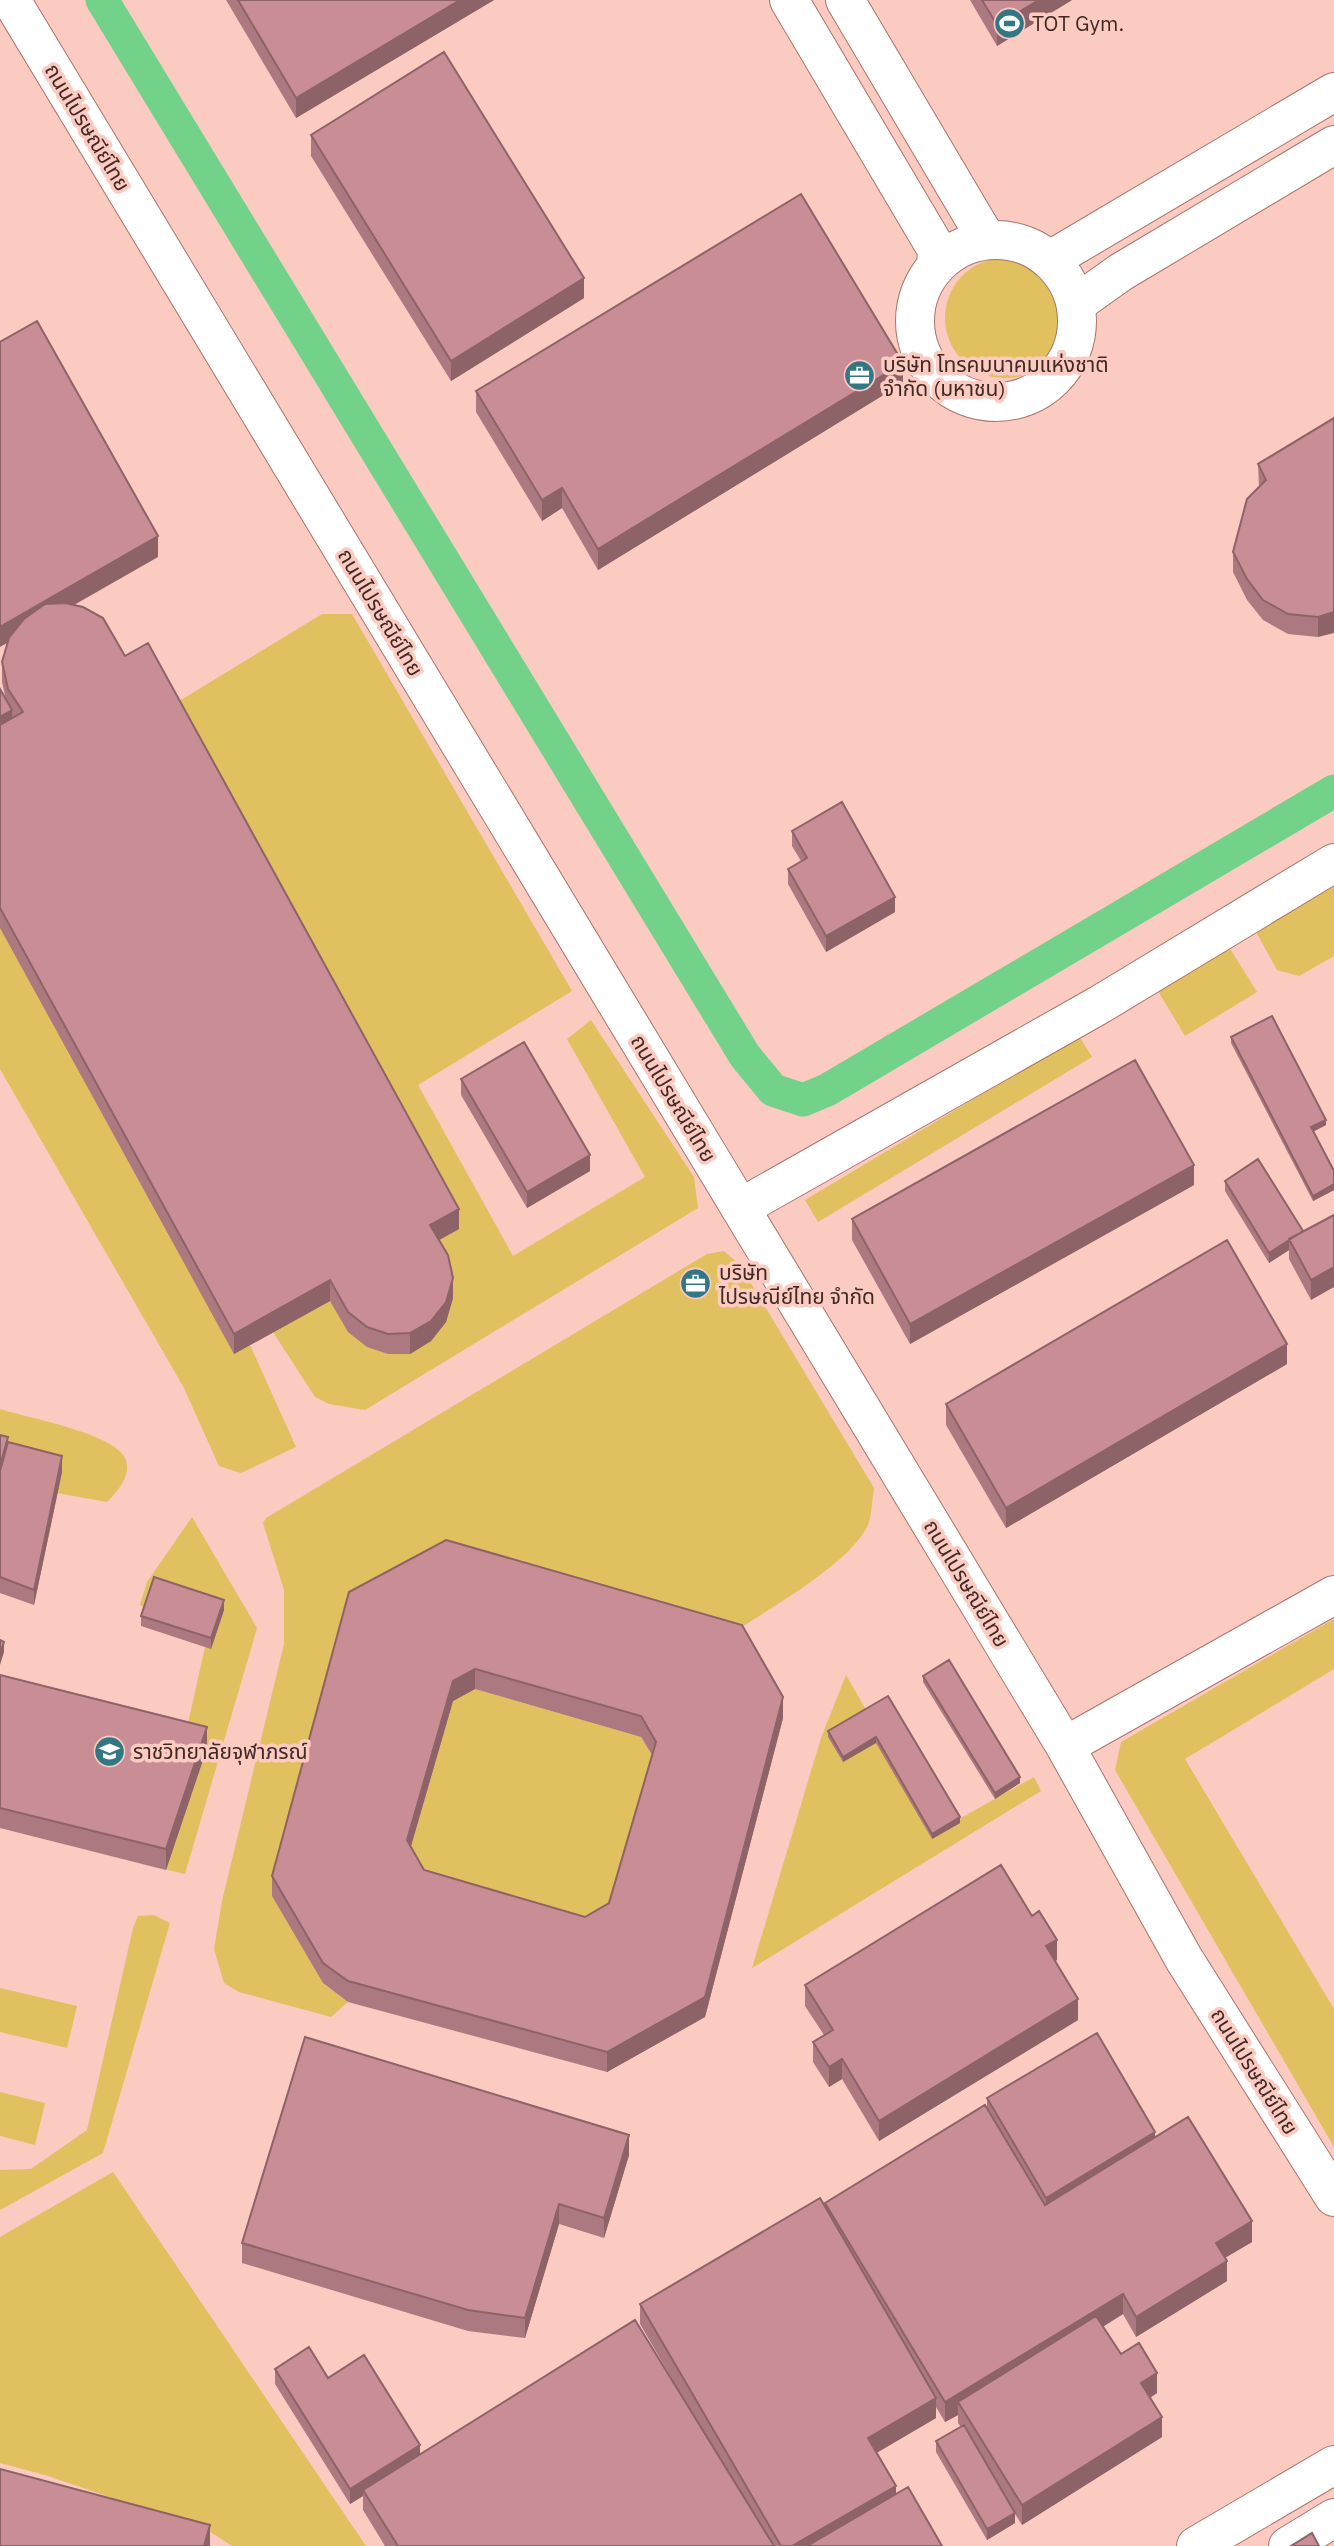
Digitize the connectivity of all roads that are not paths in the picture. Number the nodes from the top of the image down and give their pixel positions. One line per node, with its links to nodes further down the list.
1 (11, 0): 11 (street, ถนนไปรษณีย์ไทย)
2 (789, 0): 8 (street)
3 (845, 0): 6 (street)
4 (1334, 92): 7 (street)
5 (1334, 145): 9 (street)
6 (989, 239): 7 (street); 8 (street)
7 (1050, 260): 9 (street)
8 (936, 266): 9 (street)
9 (1076, 304)
10 (1334, 863): 11 (street)
11 (740, 1208): 13 (street, ถนนไปรษณีย์ไทย)
12 (1334, 1595): 13 (street)
13 (1065, 1746): 14 (street, ถนนไปรษณีย์ไทย)
14 (1334, 2197)
15 (1334, 2465): 17 (street)
16 (1334, 2518): 18 (street)
17 (1196, 2546)
18 (1288, 2546)

